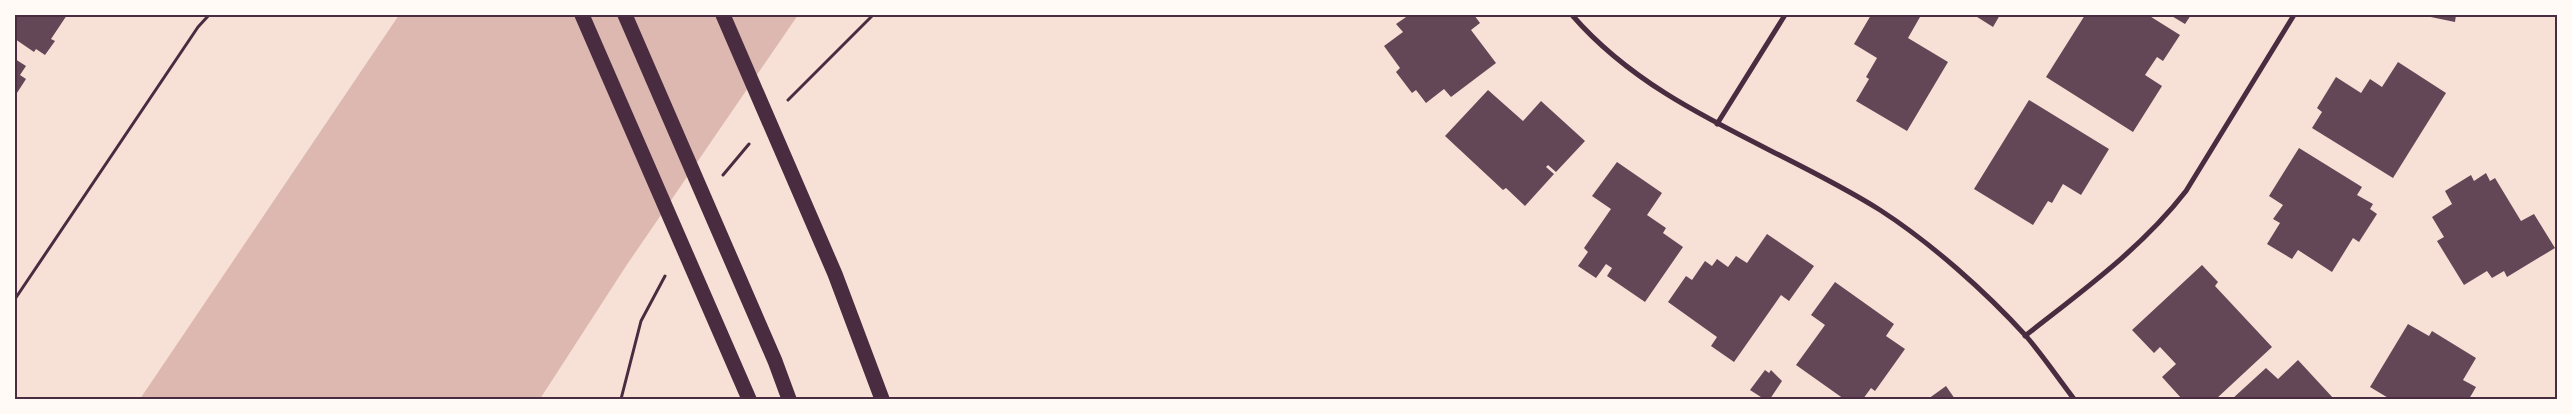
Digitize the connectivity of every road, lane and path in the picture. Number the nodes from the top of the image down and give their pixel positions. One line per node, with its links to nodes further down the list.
1 (209, 15): 9 (path)
2 (582, 15): 11 (highway)
3 (626, 15): 14 (highway)
4 (724, 15): 15 (highway)
5 (1572, 15): 8 (street)
6 (1785, 15): 8 (street)
7 (2294, 15): 10 (street)
8 (1717, 124): 10 (street)
9 (15, 299)
10 (2025, 336): 16 (street)
11 (738, 371): 12 (highway); 13 (highway)
12 (740, 399)
13 (749, 399)
14 (789, 399)
15 (882, 399)
16 (2074, 399)

